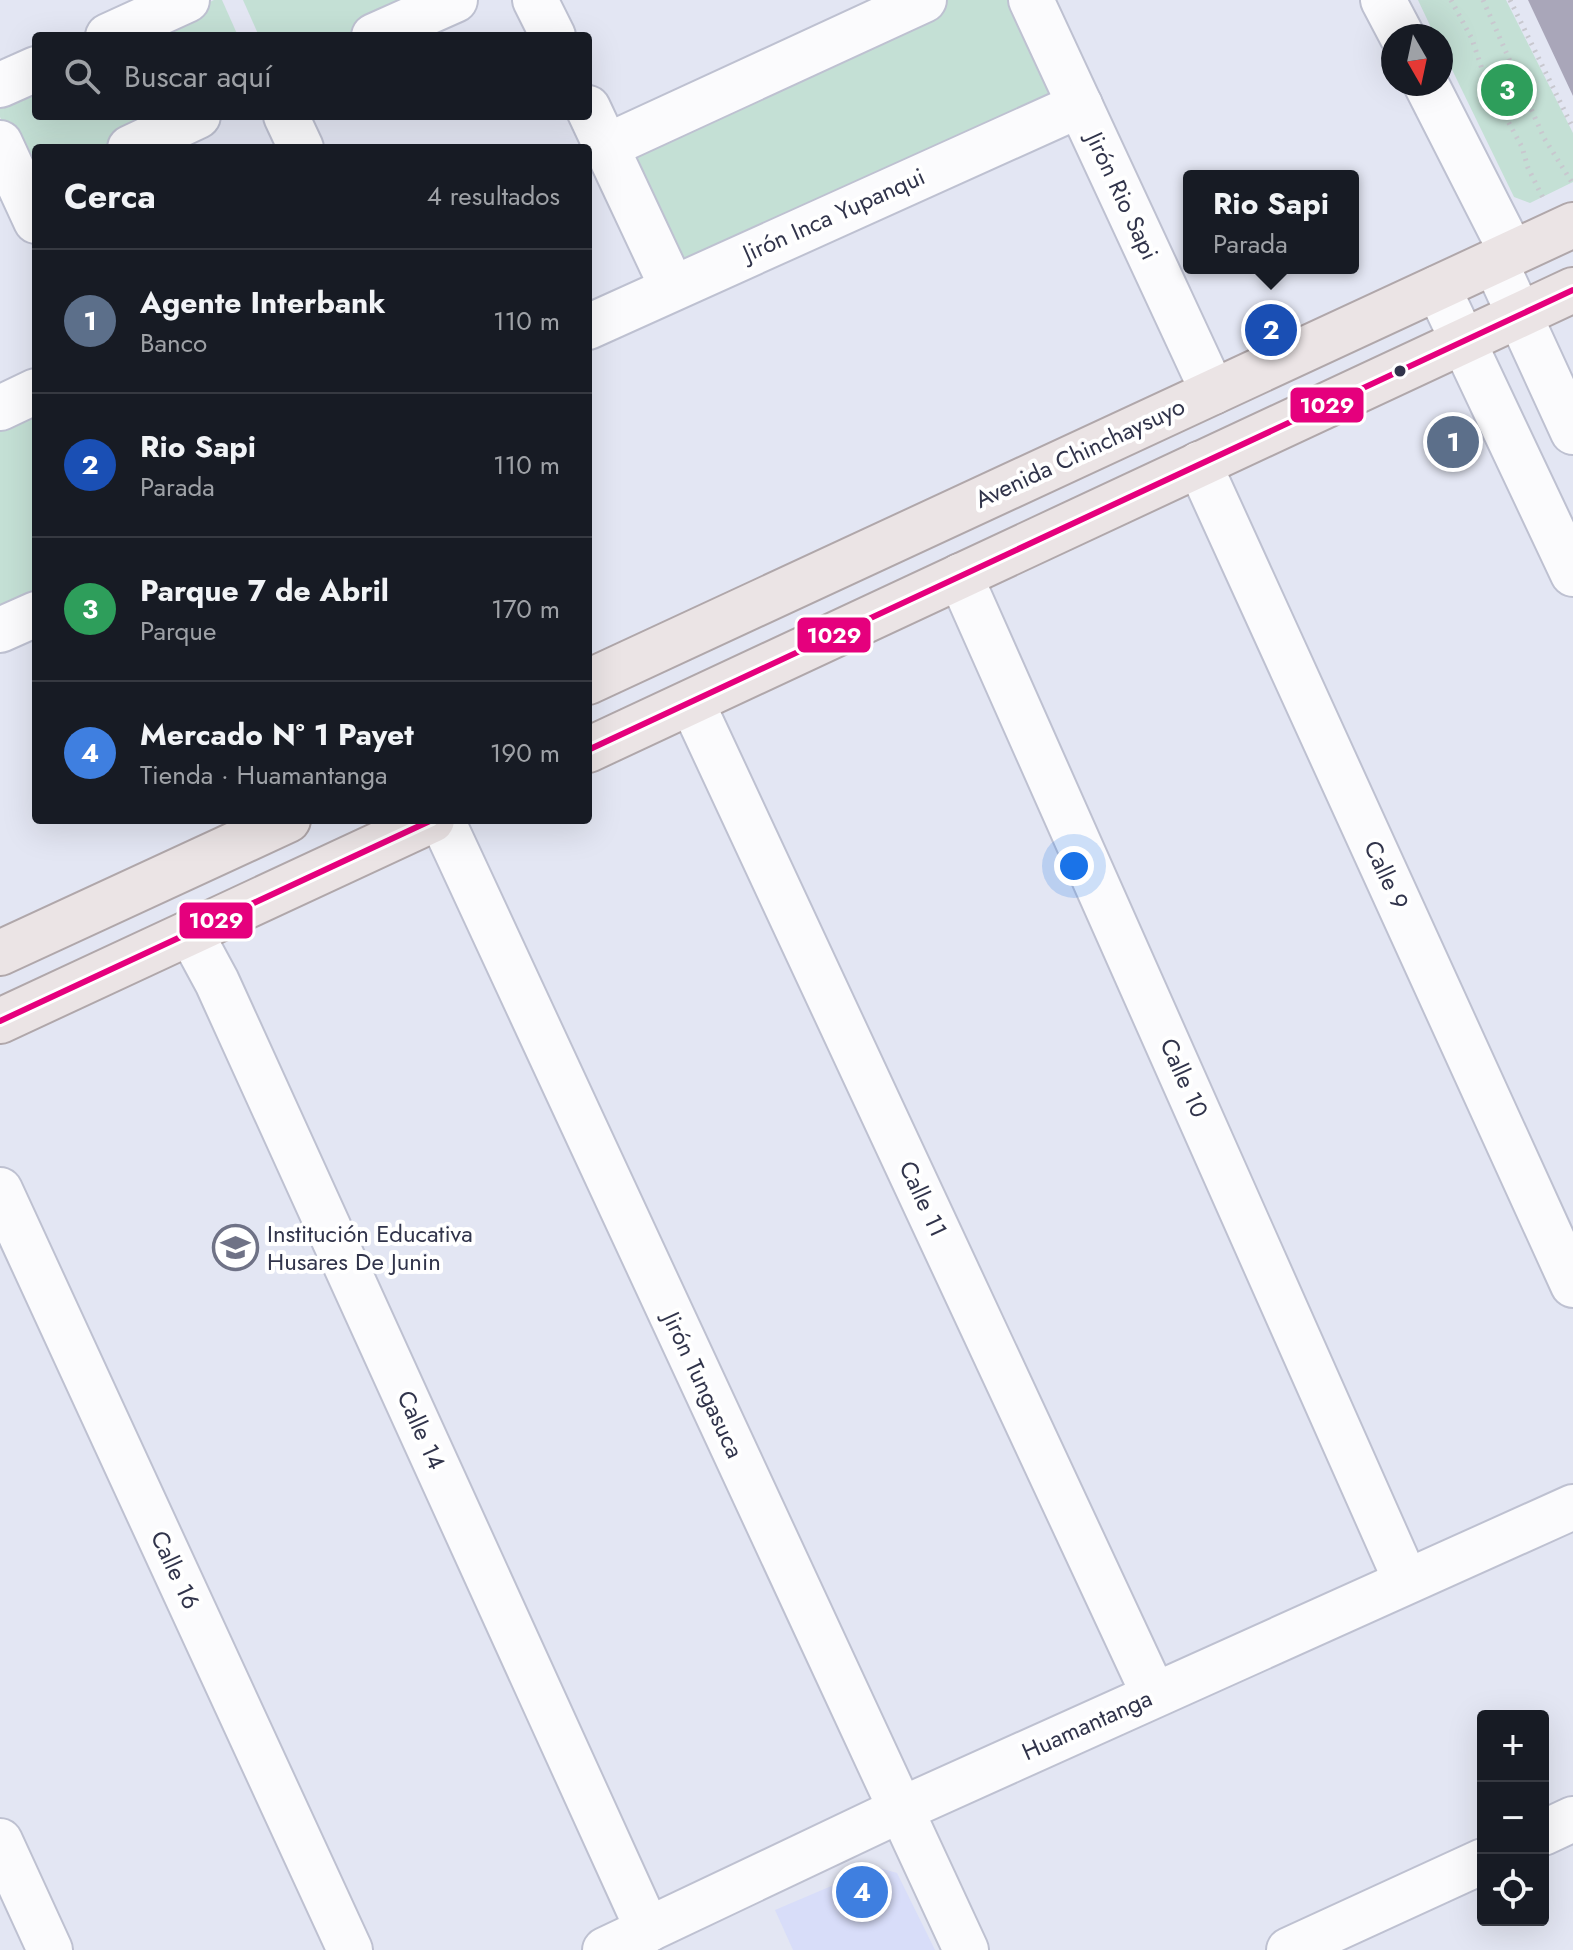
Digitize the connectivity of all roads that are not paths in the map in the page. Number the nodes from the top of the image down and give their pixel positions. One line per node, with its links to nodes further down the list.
1 (187, 0): 8 (street)
2 (455, 0): 9 (street)
3 (535, 0): 10 (street)
4 (924, 0): 17 (street)
5 (1031, 0): 14 (street, Jirón Rio Sapi)
6 (1383, 0): 7 (street)
7 (1396, 24)
8 (117, 32)
9 (383, 32)
10 (551, 32)
11 (32, 71): 12 (street)
12 (0, 85)
13 (1431, 96): 23 (street)
14 (1080, 105): 24 (street, Jirón Inca Yupanqui); 30 (street, Jirón Rio Sapi)
15 (190, 120): 19 (street)
16 (288, 120): 20 (street)
17 (597, 127): 24 (street)
18 (0, 143): 21 (street)
19 (138, 144)
20 (299, 144)
21 (32, 203)
22 (1559, 213): 23 (main road, Avenida Chinchaysuyo)
23 (1504, 258): 25 (main road, Avenida Chinchaysuyo); 27 (street)
24 (672, 287): 28 (street, Jirón Inca Yupanqui)
25 (1438, 288): 29 (street); 30 (main road, Avenida Chinchaysuyo)
26 (1573, 290): 27 (main road)
27 (1520, 316): 29 (main road); 33 (street)
28 (592, 325)
29 (1463, 342): 34 (main road); 35 (street)
30 (1213, 392): 39 (main road, Avenida Chinchaysuyo)
31 (32, 393): 32 (street)
32 (0, 408)
33 (1573, 432)
34 (1199, 464): 36 (main road); 49 (street, Calle 9)
35 (1573, 574)
36 (960, 576): 40 (main road); 51 (street, Calle 10)
37 (32, 616): 38 (street)
38 (0, 630)
39 (592, 680)
40 (692, 703): 41 (main road); 52 (street, Calle 11)
41 (592, 748)
42 (279, 824): 46 (main road)
43 (423, 824): 45 (main road)
44 (444, 824): 53 (street, Jirón Tungasuca)
45 (190, 932): 47 (main road); 58 (street, Calle 14)
46 (0, 953)
47 (0, 1021)
48 (0, 1190): 60 (street, Calle 16)
49 (1573, 1285)
50 (1573, 1507): 51 (street, Huamantanga)
51 (1406, 1581): 52 (street, Huamantanga)
52 (1154, 1695): 53 (street, Huamantanga)
53 (900, 1810): 58 (street, Huamantanga); 62 (street, Jirón Tungasuca)
54 (1573, 1819): 55 (street)
55 (1549, 1830)
56 (0, 1841): 59 (street)
57 (1477, 1864): 63 (street)
58 (648, 1930): 61 (street, Huamantanga)
59 (50, 1950)
60 (350, 1950)
61 (605, 1950)
62 (966, 1950)
63 (1289, 1950)

